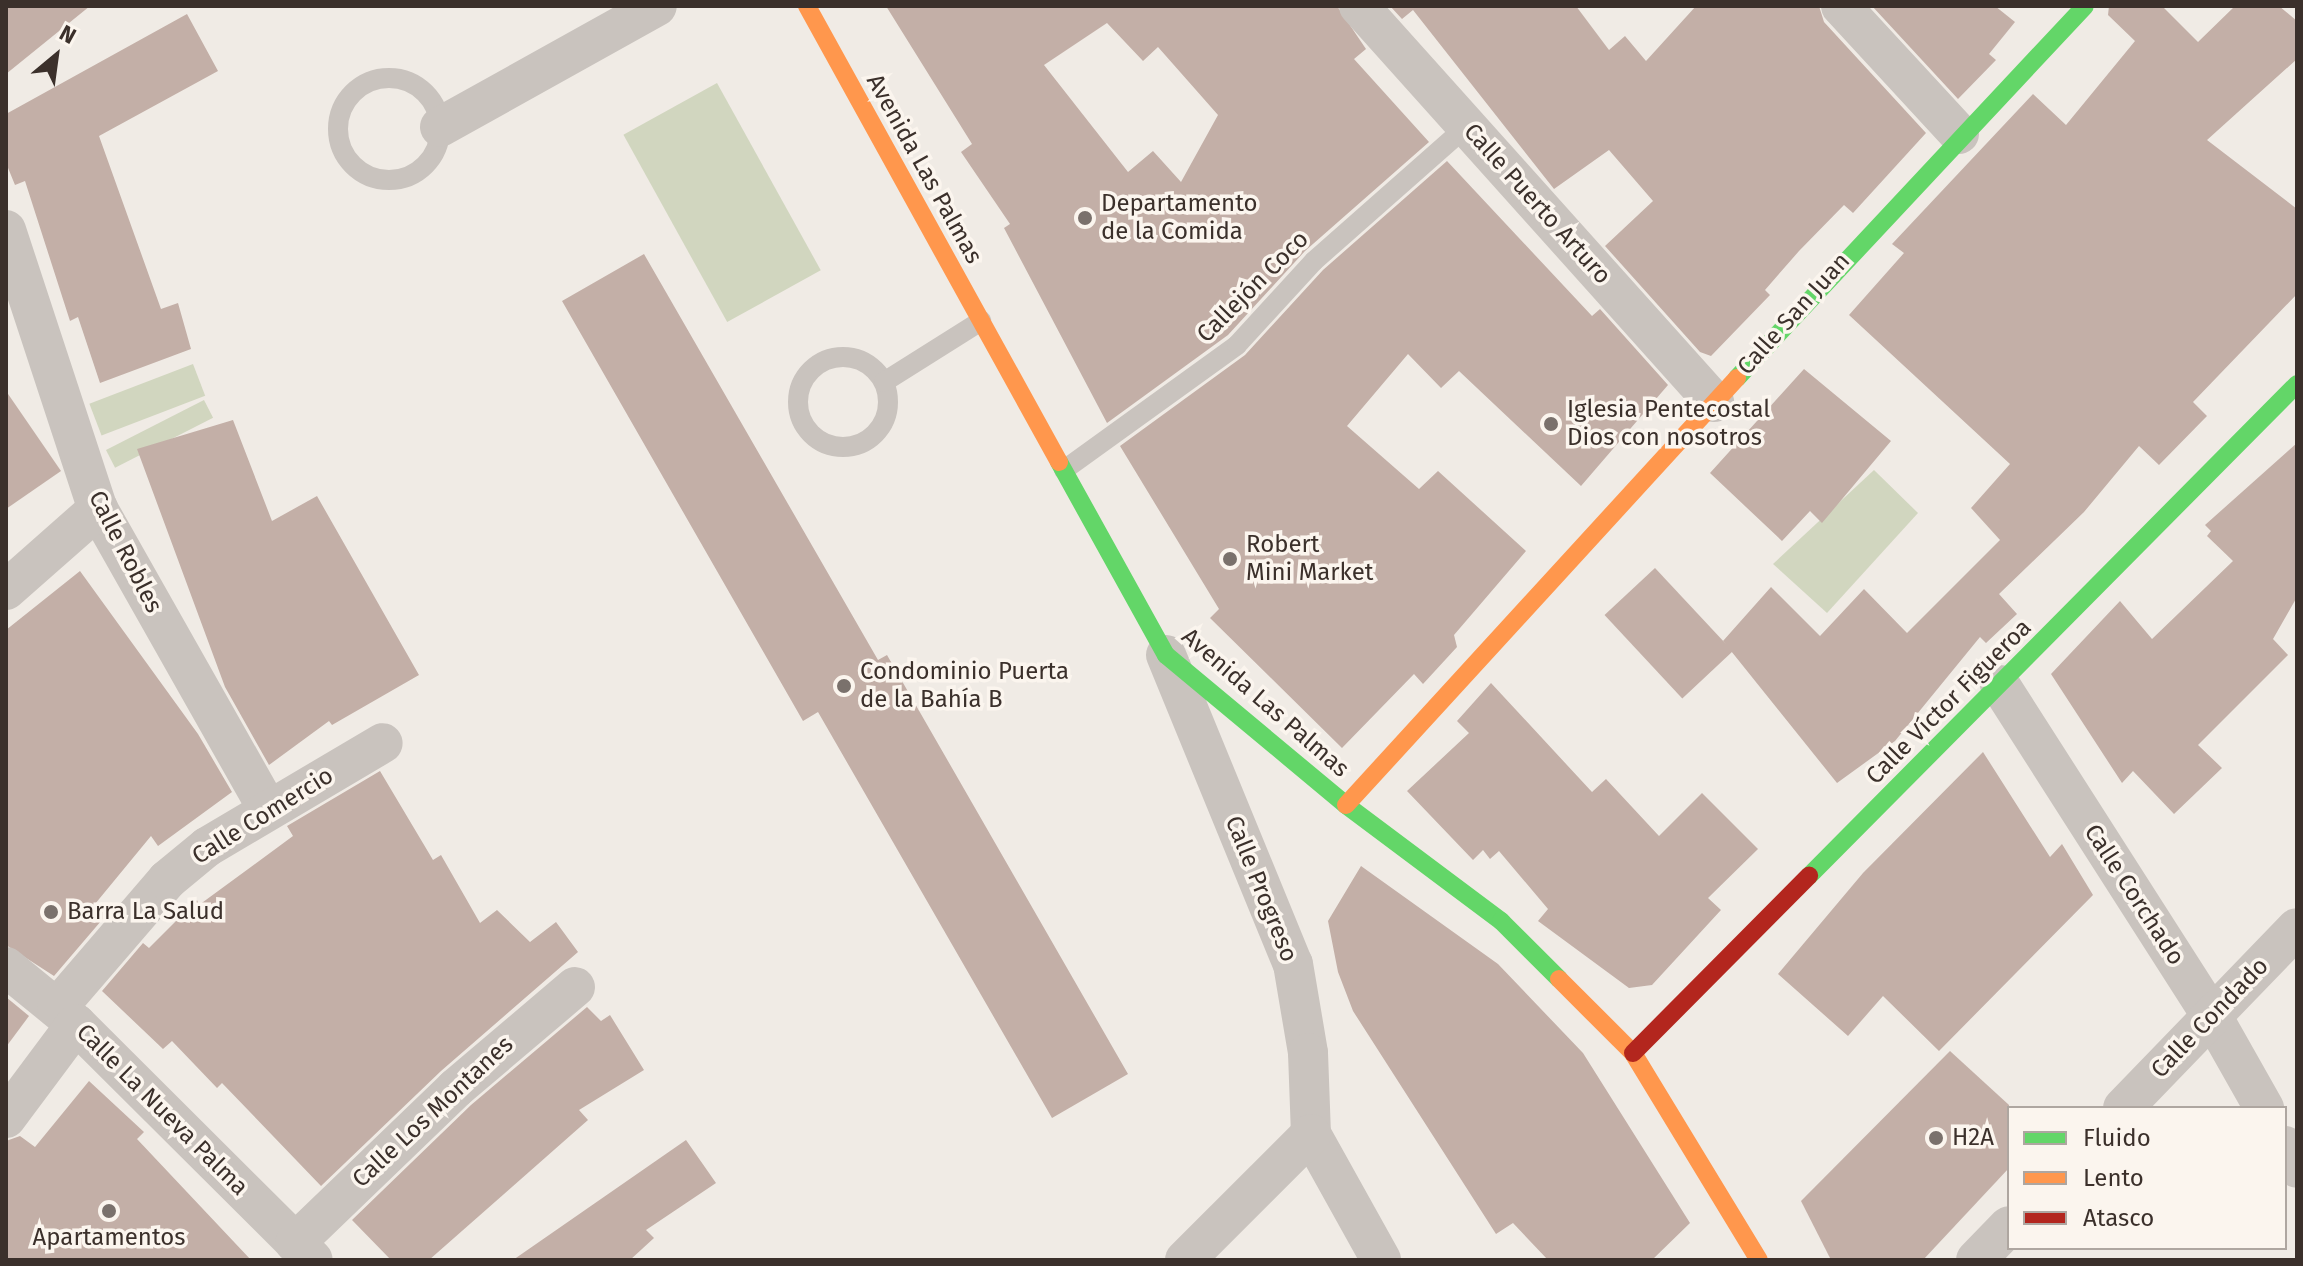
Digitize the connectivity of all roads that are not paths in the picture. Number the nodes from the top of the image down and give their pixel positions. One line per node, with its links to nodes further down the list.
1 (657, 6): 7 (street)
2 (807, 6): 10 (street, Avenida Las Palmas)
3 (1359, 6): 6 (street, Calle Puerto Arturo)
4 (1841, 6): 8 (street)
5 (2085, 6): 8 (street, Calle San Juan)
6 (1467, 126): 13 (street, Calle Puerto Arturo); 14 (lane, Callejón Coco)
7 (440, 127): 7 (lane)
8 (1959, 134): 13 (street, Calle San Juan)
9 (6, 230): 15 (street, Calle Robles)
10 (981, 321): 11 (lane); 14 (street, Avenida Las Palmas)
11 (884, 382): 11 (lane)
12 (2297, 384): 18 (street, Calle Víctor Figueroa)
13 (1714, 402): 20 (street, Calle San Juan)
14 (1064, 470): 17 (street, Avenida Las Palmas)
15 (98, 509): 16 (street); 21 (street, Calle Robles)
16 (6, 590)
17 (1166, 655): 20 (street, Avenida Las Palmas); 31 (street, Calle Progreso)
18 (2000, 685): 26 (street, Calle Corchado); 27 (street, Calle Víctor Figueroa)
19 (383, 743): 21 (street, Calle Comercio)
20 (1346, 805): 27 (street, Avenida Las Palmas)
21 (268, 810): 25 (street, Calle Comercio)
22 (2297, 928): 26 (street, Calle Condado)
23 (6, 967): 25 (street, Calle La Nueva Palma)
24 (575, 987): 35 (street, Calle Los Montanes)
25 (67, 1016): 30 (street, Calle Comercio); 35 (street, Calle La Nueva Palma)
26 (2212, 1016): 28 (street, Calle Condado); 29 (street, Calle Corchado)
27 (1633, 1053): 38 (street, Avenida Las Palmas)
28 (2125, 1106)
29 (2263, 1106)
30 (6, 1118)
31 (1311, 1134): 36 (street); 37 (street, Calle Progreso)
32 (2287, 1150): 33 (street)
33 (2297, 1168)
34 (2007, 1228): 39 (street)
35 (304, 1251)
36 (1185, 1260)
37 (1381, 1260)
38 (1759, 1260)
39 (1976, 1260)

